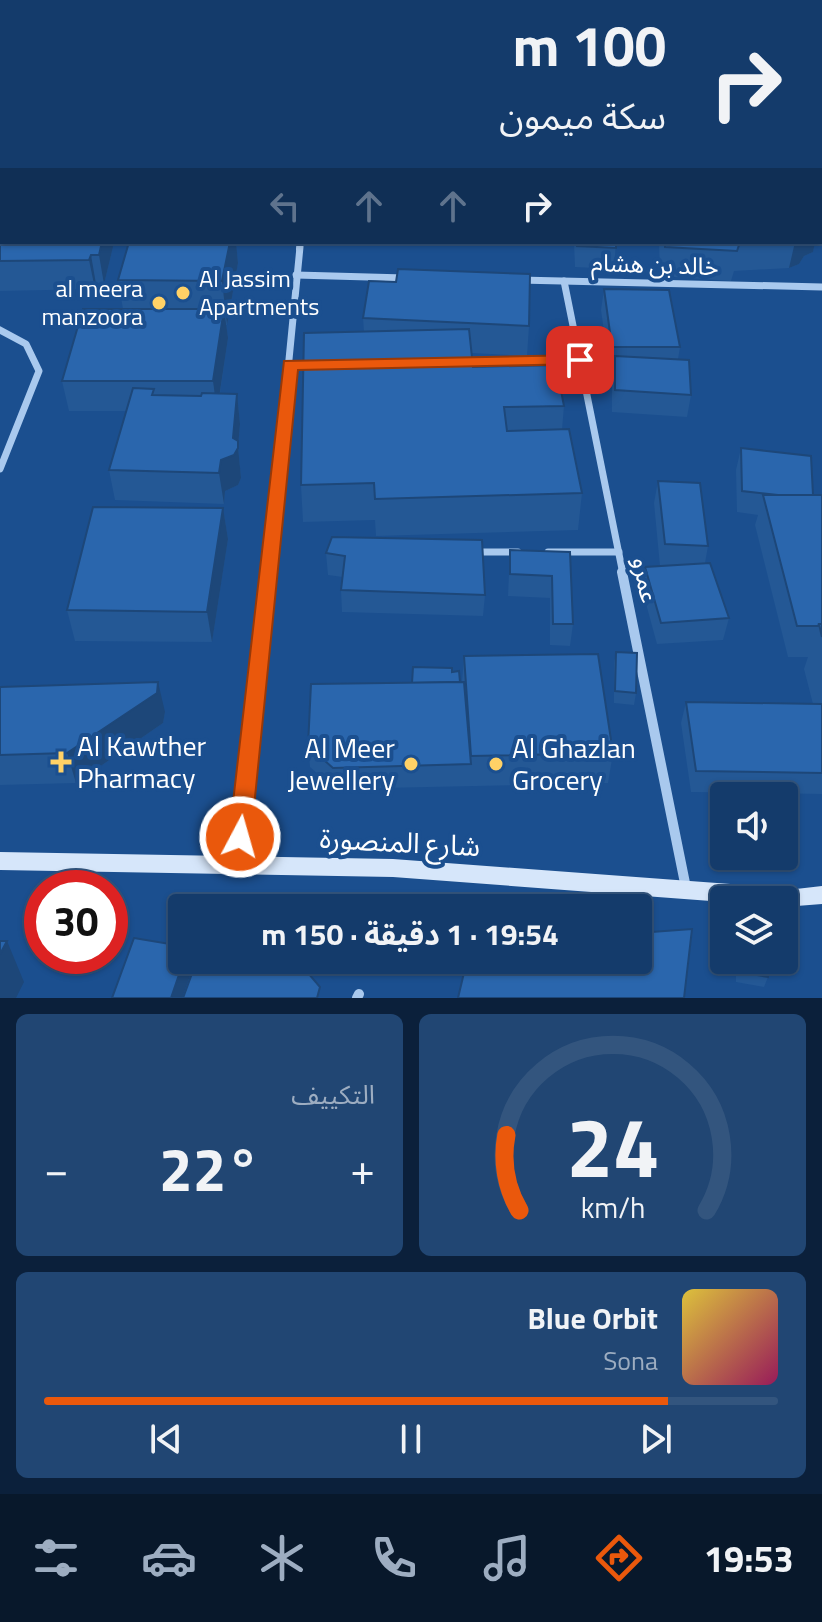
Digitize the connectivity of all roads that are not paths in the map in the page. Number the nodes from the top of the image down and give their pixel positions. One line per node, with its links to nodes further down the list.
1 (300, 244): 2 (street)
2 (296, 275): 3 (street); 10 (street)
3 (420, 278)
4 (516, 280): 5 (street, خالد بن هشام)
5 (564, 281): 6 (street, خالد بن هشام); 8 (street, عمرو)
6 (822, 287)
7 (0, 330): 12 (street)
8 (580, 360): 9 (street); 16 (street, عمرو)
9 (458, 362)
10 (290, 365): 11 (street); 18 (street)
11 (305, 365)
12 (0, 469)
13 (463, 552): 14 (street)
14 (525, 552)
15 (541, 552): 16 (street)
16 (619, 552): 19 (street, عمرو)
17 (0, 861): 18 (main road, شارع المنصورة)
18 (237, 863): 19 (main road, شارع المنصورة)
19 (686, 888): 20 (main road, شارع المنصورة)
20 (710, 890)
21 (822, 895): 22 (main road, شارع المنصورة)
22 (798, 898)
23 (798, 899): 24 (main road, شارع المنصورة)
24 (822, 905)

